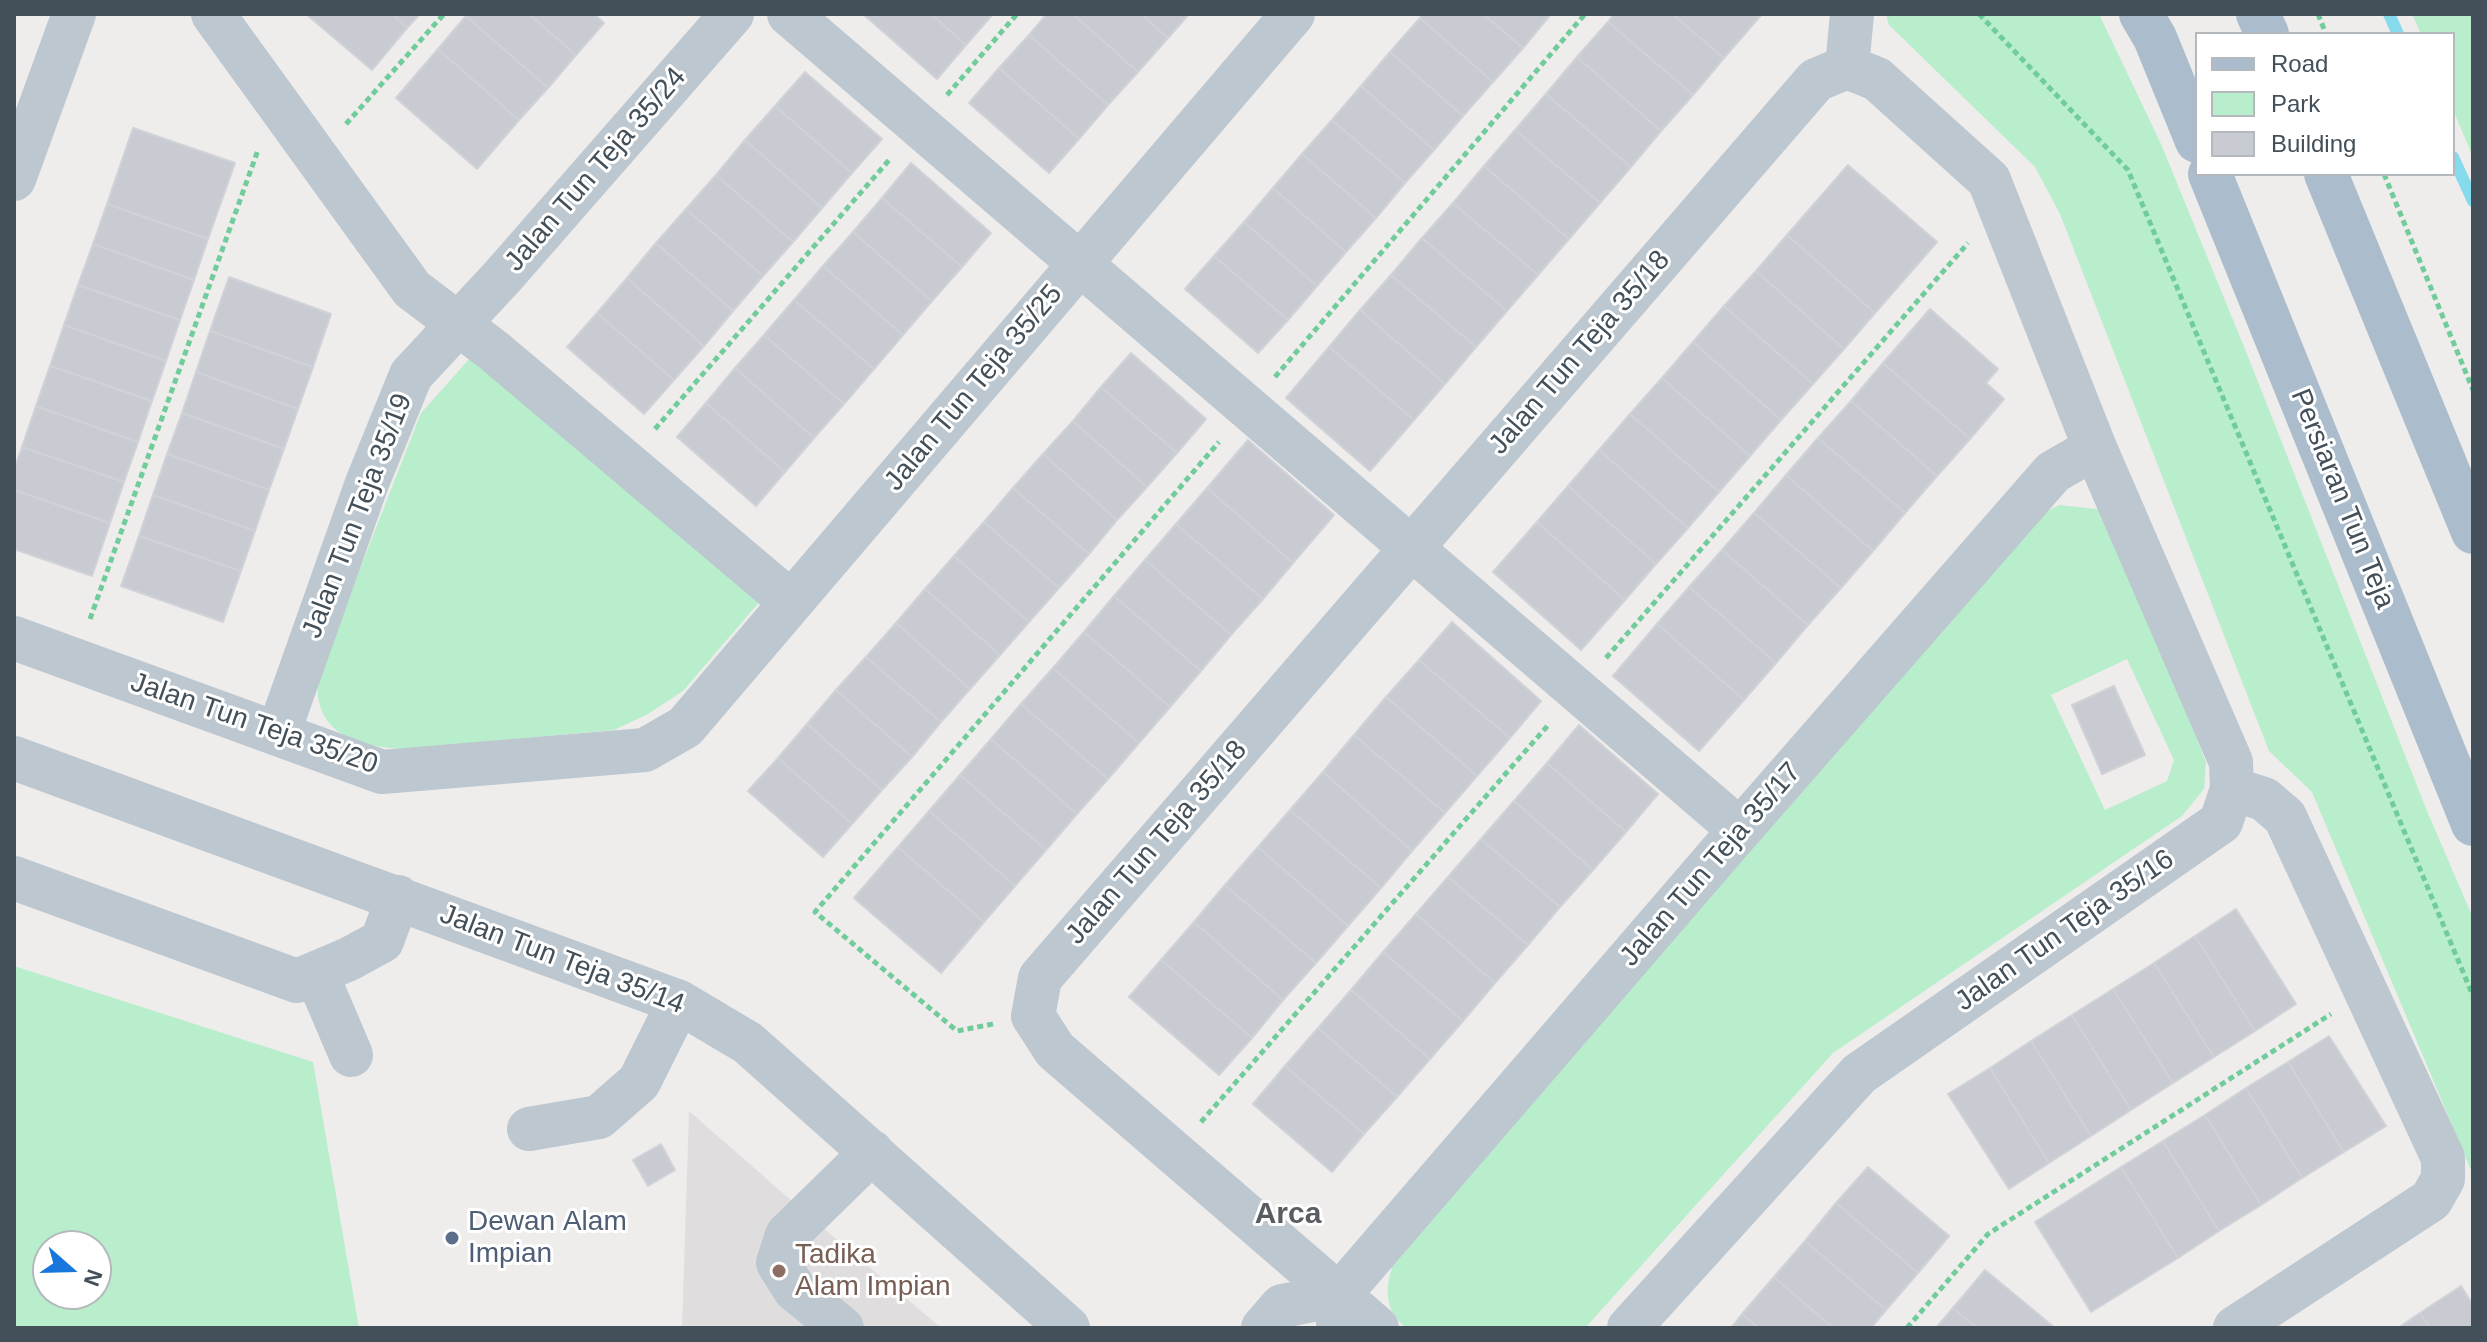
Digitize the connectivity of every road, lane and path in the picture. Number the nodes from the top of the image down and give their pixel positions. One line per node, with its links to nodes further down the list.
1 (74, 14): 20 (street)
2 (213, 14): 22 (street)
3 (444, 14): 14 (path)
4 (732, 14): 22 (street, Jalan Tun Teja 35/24)
5 (789, 14): 13 (street)
6 (1017, 14): 13 (path)
7 (1293, 14): 21 (street, Jalan Tun Teja 35/25)
8 (1585, 14): 24 (path)
9 (1852, 14): 12 (street)
10 (1979, 14): 42 (path)
11 (2141, 14): 15 (main road)
12 (1847, 67): 25 (street); 28 (street, Jalan Tun Teja 35/18)
13 (920, 126): 21 (street); 26 (path)
14 (338, 134)
15 (2195, 136)
16 (260, 146): 30 (path)
17 (2211, 176): 36 (main road, Persiaran Tun Teja)
18 (2327, 176): 27 (main road)
19 (2385, 176): 23 (path)
20 (14, 179)
21 (1080, 263): 24 (street); 29 (street, Jalan Tun Teja 35/25)
22 (458, 324): 26 (street); 32 (street, Jalan Tun Teja 35/19)
23 (2473, 390)
24 (1248, 408): 28 (street); 44 (path)
25 (2095, 448): 35 (street); 37 (street, Jalan Tun Teja 35/17)
26 (625, 463): 29 (street)
27 (2473, 532)
28 (1412, 548): 37 (street); 44 (street, Jalan Tun Teja 35/18)
29 (791, 602): 33 (street, Jalan Tun Teja 35/25)
30 (87, 628)
31 (14, 638): 32 (street, Jalan Tun Teja 35/20)
32 (278, 734): 33 (street, Jalan Tun Teja 35/20)
33 (645, 750)
34 (14, 758): 39 (street, Jalan Tun Teja 35/14)
35 (2232, 789): 41 (street); 53 (street, Jalan Tun Teja 35/16)
36 (2473, 824)
37 (1740, 830): 48 (street, Jalan Tun Teja 35/17)
38 (14, 878): 40 (street)
39 (398, 897): 40 (street); 43 (street, Jalan Tun Teja 35/14)
40 (316, 973): 45 (street)
41 (2366, 992): 54 (path); 55 (street)
42 (2473, 996)
43 (679, 1002): 46 (street); 47 (street, Jalan Tun Teja 35/14)
44 (1033, 1016): 48 (street)
45 (351, 1055)
46 (529, 1129)
47 (872, 1152): 49 (street); 50 (street, Jalan Tun Teja 35/14)
48 (1339, 1312): 51 (street); 52 (street)
49 (842, 1328)
50 (1068, 1328)
51 (1263, 1328)
52 (1377, 1328)
53 (1629, 1328)
54 (1907, 1328)
55 (2235, 1328)

